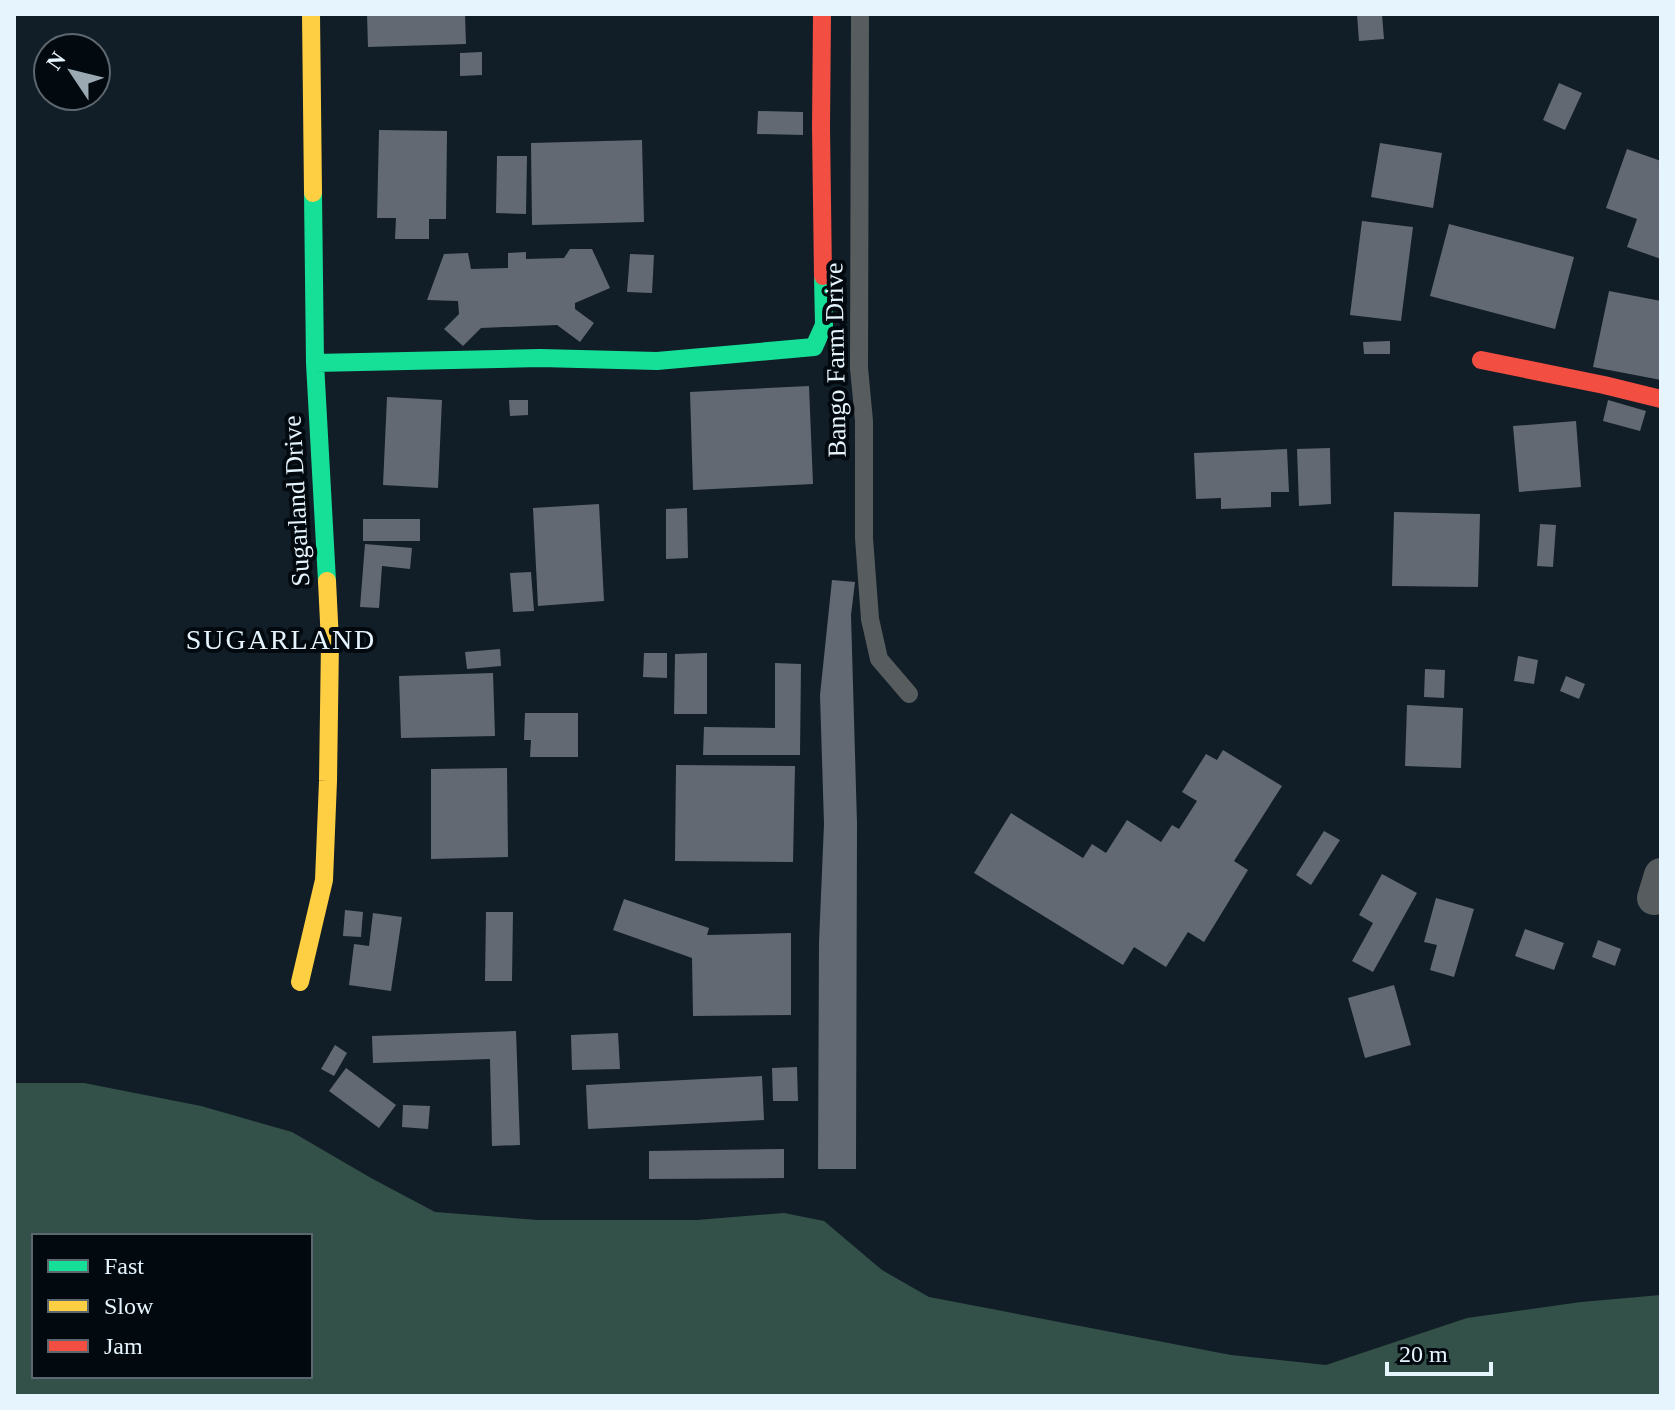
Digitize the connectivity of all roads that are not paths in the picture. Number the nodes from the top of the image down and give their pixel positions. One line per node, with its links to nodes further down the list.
1 (311, 14): 5 (street, Sugarland Drive)
2 (822, 14): 5 (street)
3 (860, 14): 7 (lane, Bango Farm Drive)
4 (1481, 360): 6 (street)
5 (315, 363): 8 (street, Sugarland Drive)
6 (1661, 399)
7 (909, 694)
8 (300, 982)

